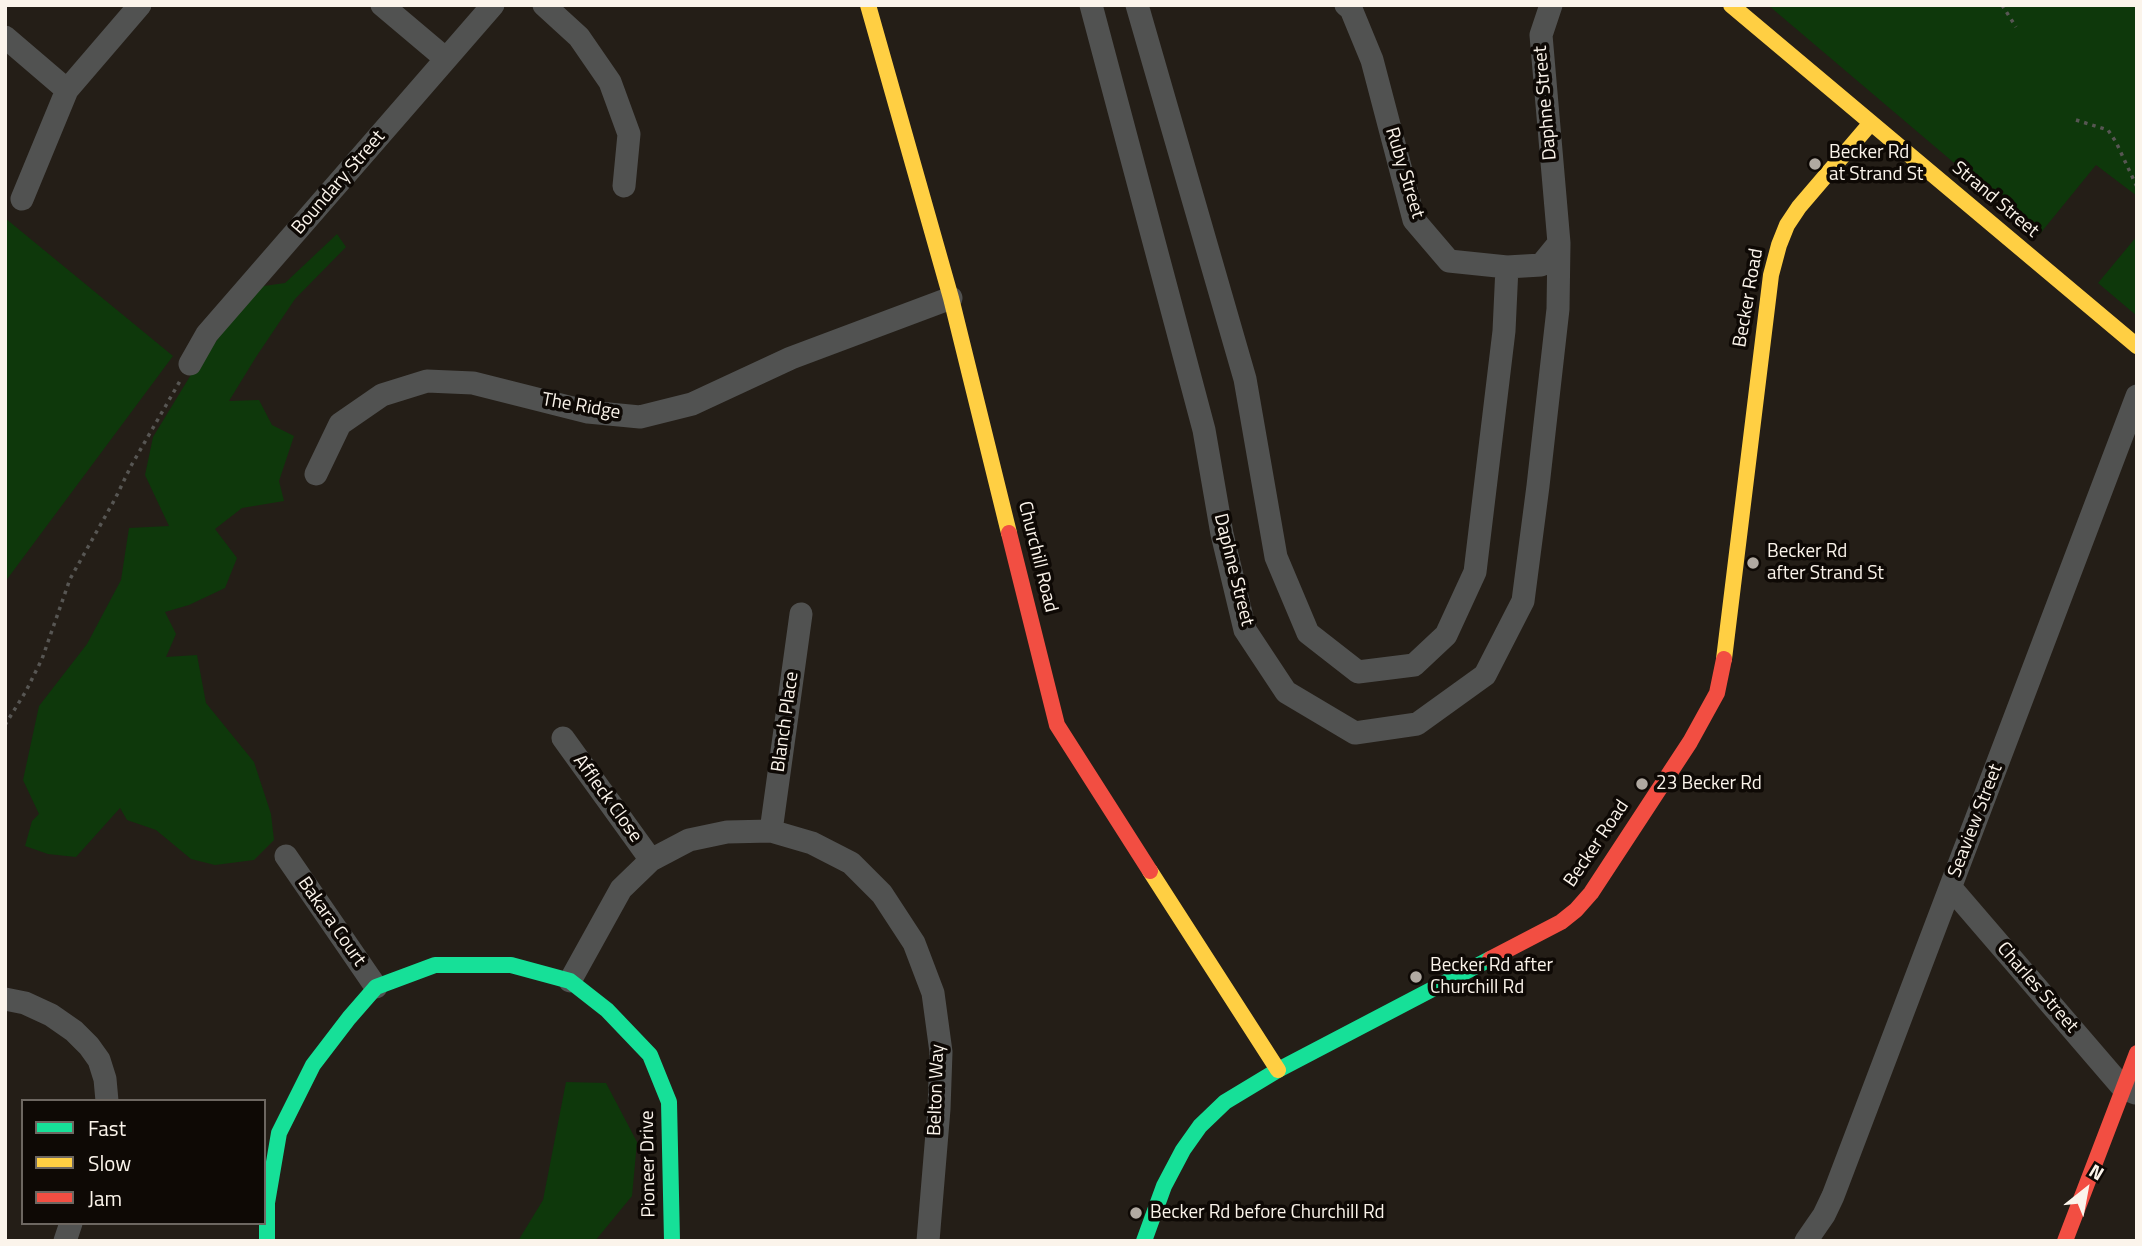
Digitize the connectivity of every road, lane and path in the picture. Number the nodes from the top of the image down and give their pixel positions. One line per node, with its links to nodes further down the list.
1 (140, 5): 15 (street)
2 (382, 5): 14 (street)
3 (493, 5): 14 (street, Boundary Street)
4 (544, 5): 18 (street)
5 (868, 5): 23 (street, Churchill Road)
6 (1091, 5): 21 (street, Daphne Street)
7 (1136, 5): 22 (street)
8 (1346, 5): 22 (street, Ruby Street)
9 (1551, 5): 21 (street, Daphne Street)
10 (1731, 5): 17 (street, Strand Street)
11 (2001, 5): 12 (path)
12 (2016, 27)
13 (5, 37): 15 (street)
14 (446, 59): 25 (street, Boundary Street)
15 (67, 90): 20 (street)
16 (2076, 120): 19 (path)
17 (1870, 124): 24 (street, Strand Street); 39 (street, Becker Road)
18 (624, 186)
19 (2137, 187)
20 (22, 200)
21 (1559, 243): 22 (street, Ruby Street)
22 (1507, 267)
23 (951, 298): 27 (street, The Ridge); 39 (street, Churchill Road)
24 (2137, 346)
25 (190, 364): 29 (path)
26 (2137, 396): 34 (street, Seaview Street)
27 (316, 474)
28 (801, 614): 31 (street, Blanch Place)
29 (5, 725)
30 (563, 738): 33 (street, Affleck Close)
31 (771, 831): 33 (street, Belton Way); 44 (street, Belton Way)
32 (286, 856): 36 (street, Bakara Court)
33 (651, 860): 35 (street, Belton Way)
34 (1951, 888): 40 (street, Charles Street); 46 (street, Seaview Street)
35 (570, 981): 36 (street, Pioneer Drive); 43 (street, Pioneer Drive)
36 (376, 987): 42 (street, Pioneer Drive)
37 (5, 999): 41 (street)
38 (2137, 1053): 40 (street)
39 (1278, 1070): 45 (street, Becker Road)
40 (2130, 1091): 47 (street)
41 (107, 1099)
42 (267, 1241)
43 (672, 1241)
44 (928, 1241)
45 (1144, 1241)
46 (1806, 1241)
47 (2066, 1241)

